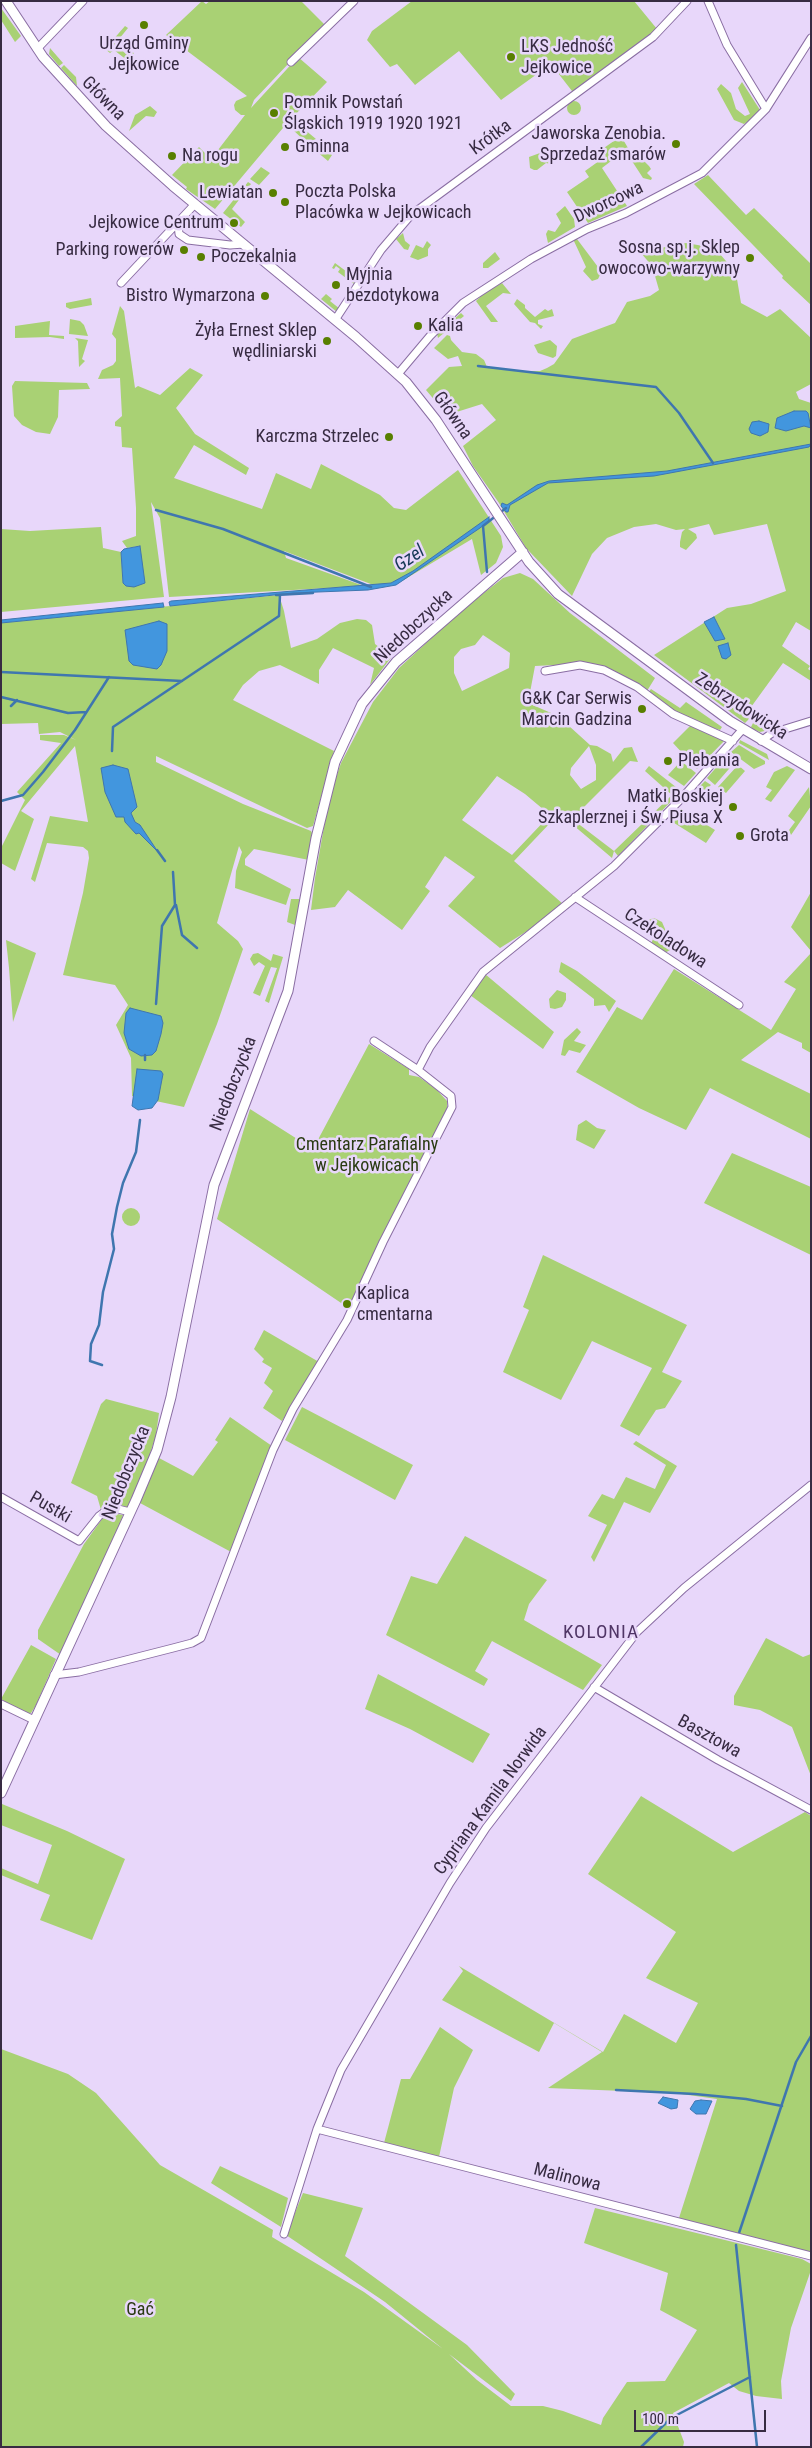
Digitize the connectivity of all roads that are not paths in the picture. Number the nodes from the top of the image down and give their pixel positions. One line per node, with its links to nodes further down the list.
1 (6, 1): 7 (street, Główna)
2 (83, 1): 7 (street)
3 (354, 1): 8 (street)
4 (687, 1): 14 (street, Krótka)
5 (708, 1): 9 (street)
6 (811, 38): 9 (street, Dworcowa)
7 (36, 49): 10 (street, Główna)
8 (290, 62)
9 (766, 109): 15 (street, Dworcowa)
10 (195, 204): 11 (street); 12 (street, Główna)
11 (178, 224): 12 (street); 13 (street)
12 (244, 244): 14 (street, Główna)
13 (121, 283)
14 (335, 320): 15 (street, Główna)
15 (398, 374): 16 (street, Główna)
16 (523, 552): 17 (street, Główna); 30 (street, Niedobczycka)
17 (656, 668): 20 (street, Zebrzydowicka)
18 (545, 671): 21 (street)
19 (811, 721): 22 (street)
20 (742, 730): 21 (street); 22 (street, Zebrzydowicka)
21 (733, 741): 24 (street)
22 (761, 741): 23 (street, Zebrzydowicka)
23 (811, 769)
24 (575, 897): 25 (street, Czekoladowa); 27 (street)
25 (739, 1005)
26 (374, 1041): 27 (street)
27 (418, 1070): 31 (street)
28 (811, 1485): 32 (street, Cypriana Kamila Norwida)
29 (1, 1497): 30 (street, Pustki)
30 (130, 1512): 31 (street, Niedobczycka)
31 (53, 1678): 34 (street, Niedobczycka)
32 (594, 1687): 36 (street, Basztowa); 37 (street, Cypriana Kamila Norwida)
33 (1, 1704): 34 (street)
34 (34, 1720): 35 (street, Niedobczycka)
35 (1, 1793)
36 (811, 1810)
37 (317, 2129): 38 (street, Cypriana Kamila Norwida); 39 (street, Malinowa)
38 (284, 2234)
39 (811, 2256)

